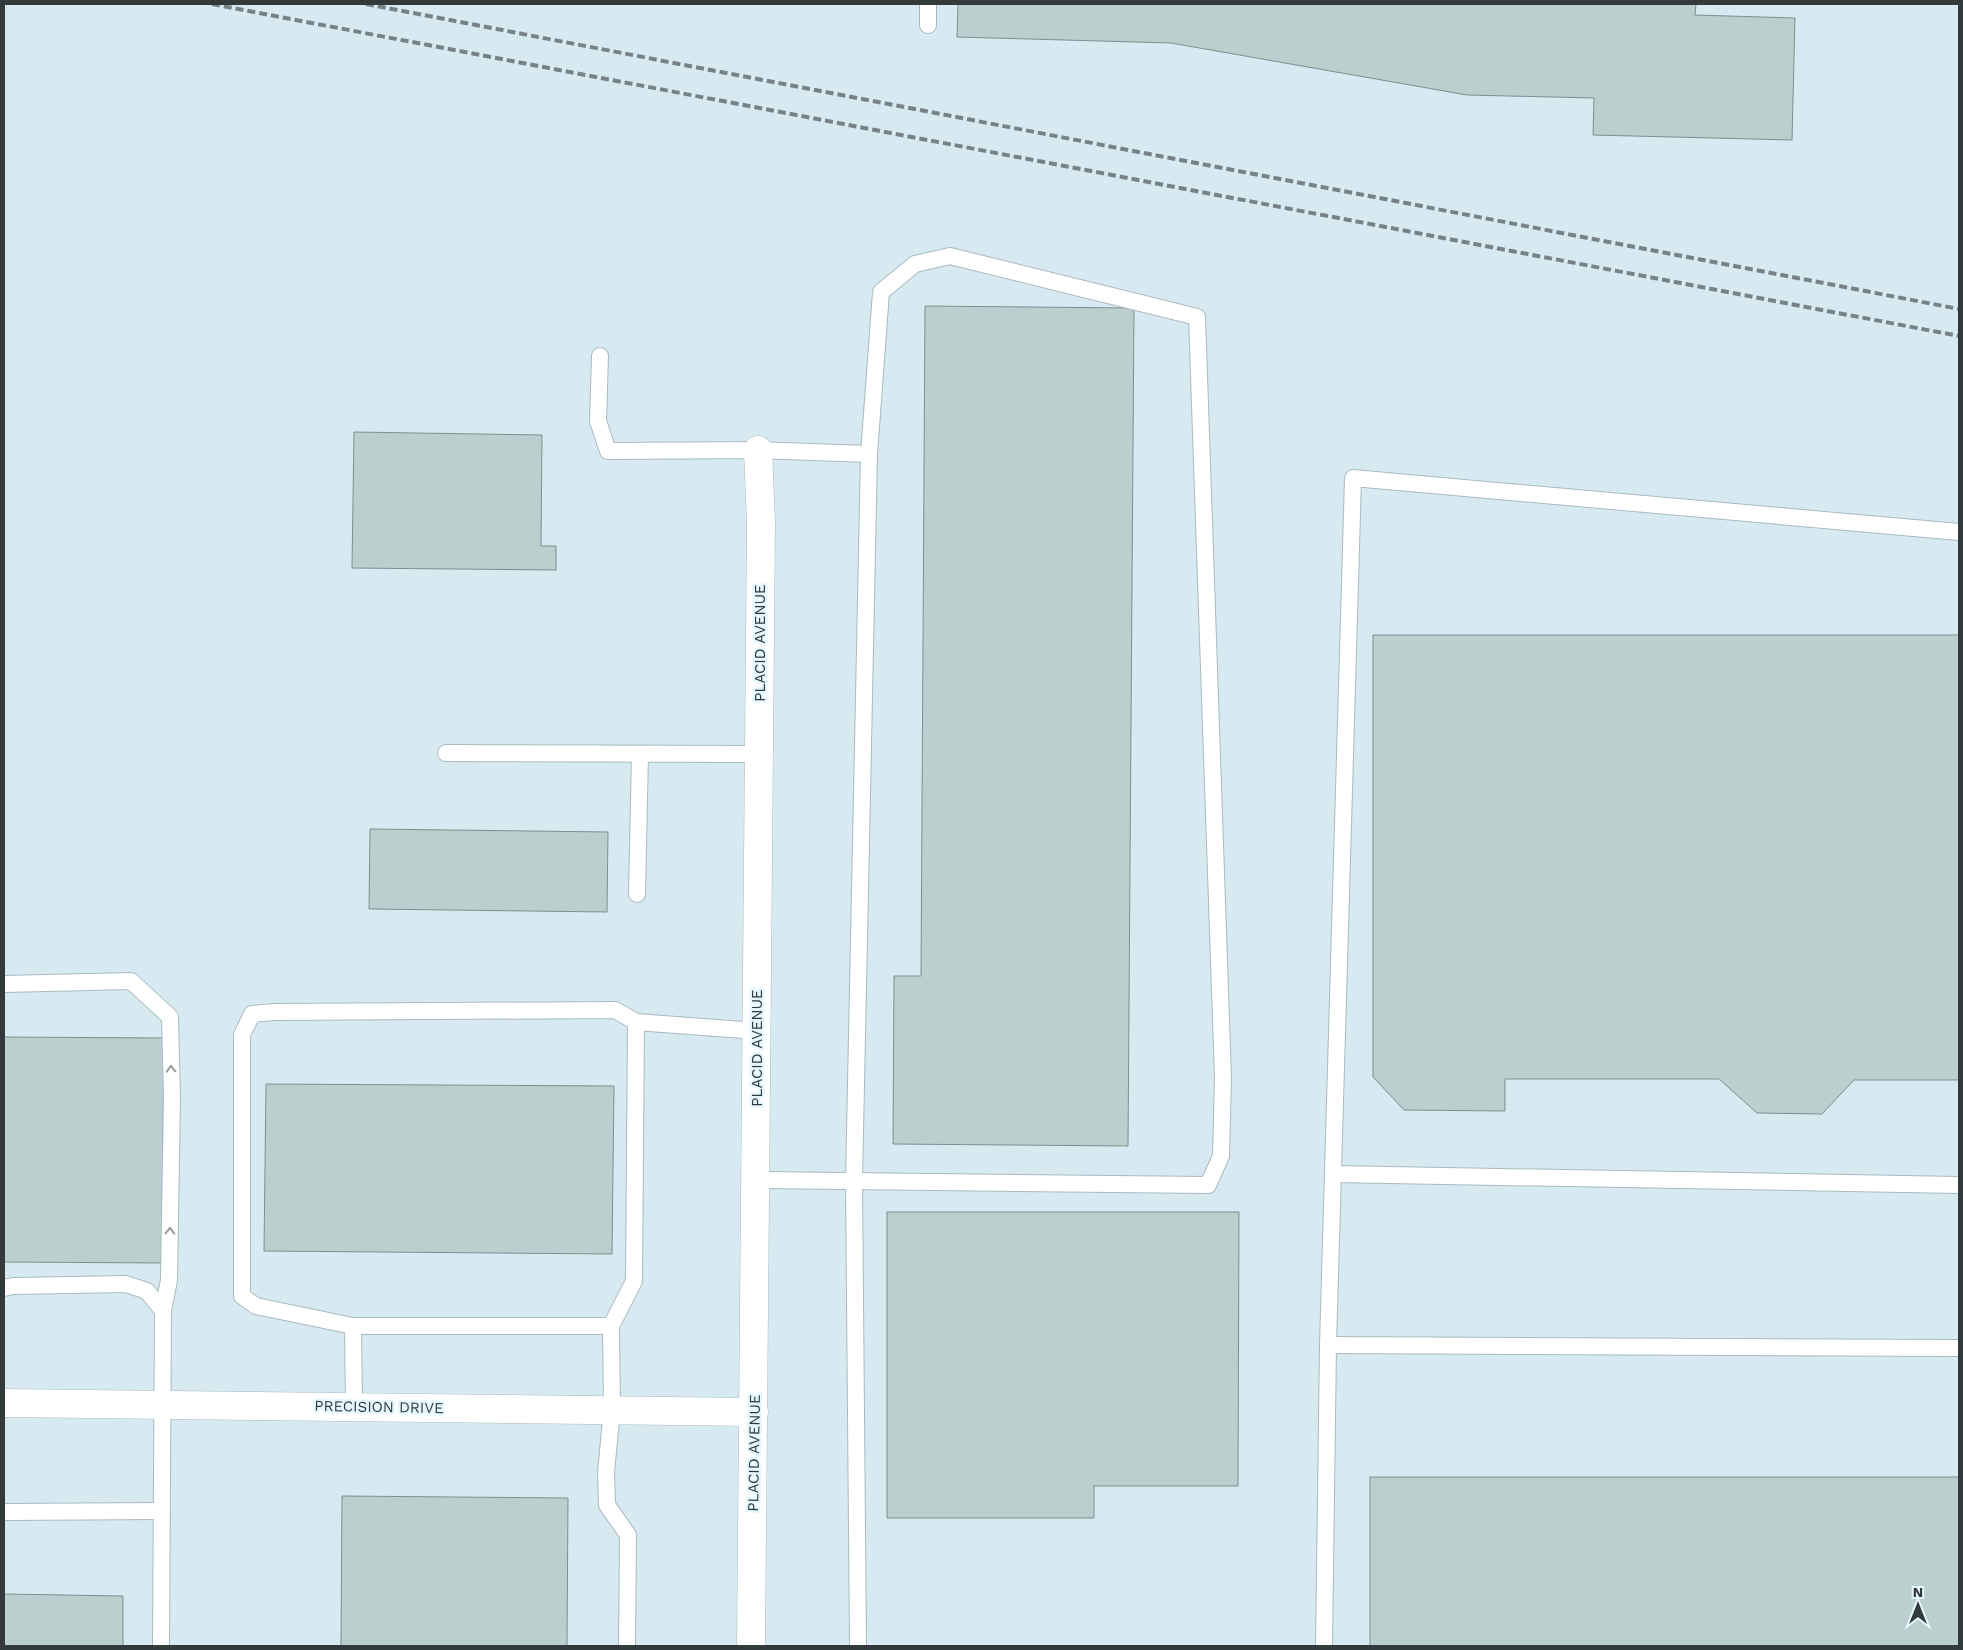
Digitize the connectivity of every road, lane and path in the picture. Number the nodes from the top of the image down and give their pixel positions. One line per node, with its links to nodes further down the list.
1 (928, 4): 2 (lane)
2 (928, 25)
3 (600, 356): 4 (lane)
4 (758, 450): 5 (lane); 9 (street, PLACID AVENUE)
5 (870, 454): 16 (lane); 16 (lane)
6 (1959, 532): 14 (lane)
7 (446, 753): 8 (lane)
8 (640, 754): 9 (lane); 10 (lane)
9 (760, 754): 13 (street, PLACID AVENUE)
10 (637, 894)
11 (4, 984): 19 (lane, one-way to 11)
12 (636, 1022): 13 (lane); 20 (lane); 21 (lane)
13 (757, 1031): 15 (street, PLACID AVENUE)
14 (1333, 1174): 17 (lane); 22 (lane)
15 (756, 1180): 16 (lane); 28 (street, PLACID AVENUE)
16 (854, 1181): 34 (lane)
17 (1959, 1185)
18 (4, 1288): 19 (lane)
19 (163, 1311): 25 (lane)
20 (353, 1326): 21 (lane); 26 (lane)
21 (611, 1326): 27 (lane)
22 (1328, 1345): 23 (lane); 35 (lane)
23 (1959, 1348)
24 (4, 1403): 25 (street, PRECISION DRIVE)
25 (162, 1405): 26 (street, PRECISION DRIVE); 29 (lane)
26 (354, 1406): 27 (street, PRECISION DRIVE)
27 (612, 1410): 28 (street, PRECISION DRIVE); 32 (lane)
28 (754, 1412): 33 (street, PLACID AVENUE)
29 (162, 1511): 30 (lane); 31 (lane)
30 (4, 1512)
31 (161, 1646)
32 (626, 1646)
33 (752, 1646)
34 (858, 1646)
35 (1324, 1646)

